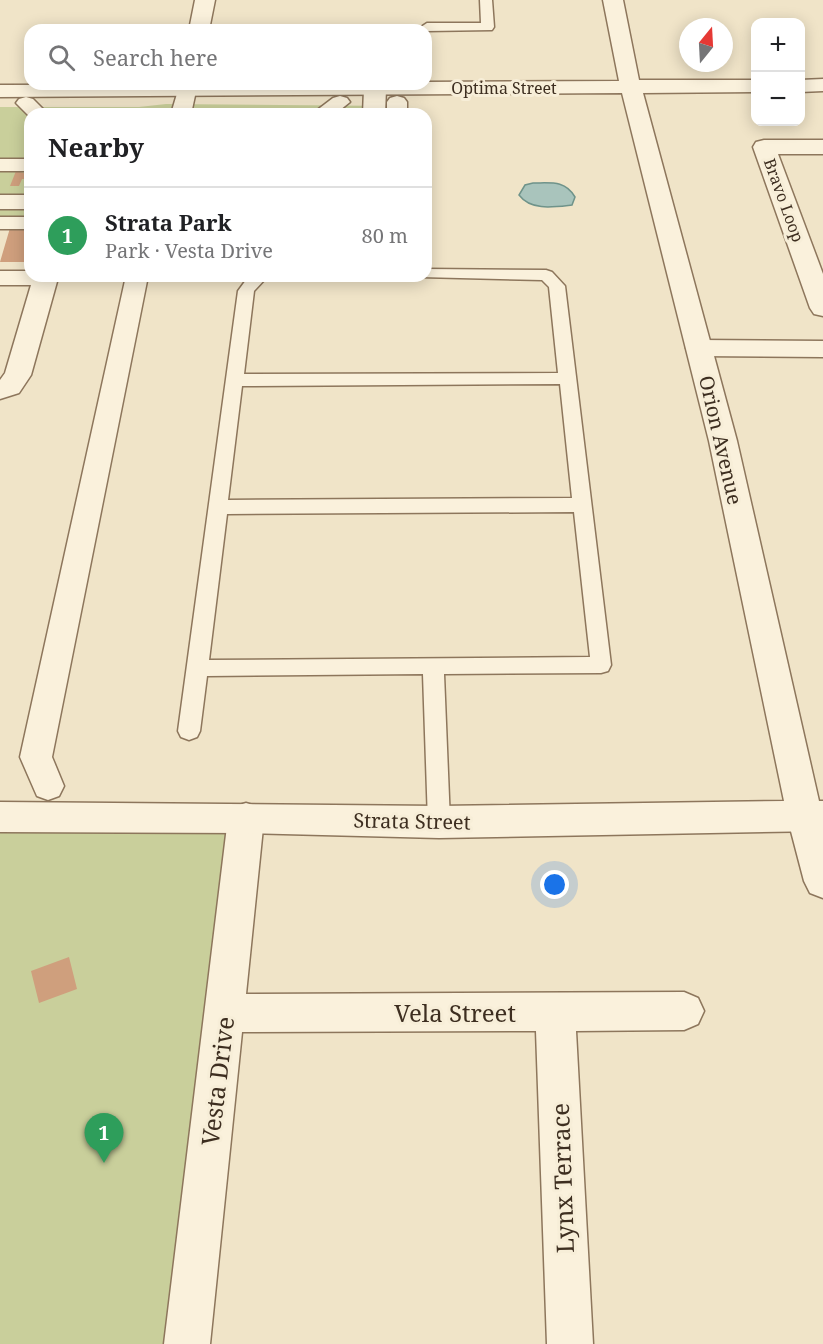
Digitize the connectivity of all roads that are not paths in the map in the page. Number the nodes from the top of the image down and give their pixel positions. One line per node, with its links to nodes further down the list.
1 (205, 0): 4 (street)
2 (486, 0): 5 (lane)
3 (613, 0): 9 (street, Orion Avenue)
4 (200, 24)
5 (432, 27)
6 (823, 85): 8 (street)
7 (751, 86): 9 (street, Optima Street)
8 (805, 86)
9 (631, 87): 10 (street, Optima Street); 33 (street, Orion Avenue)
10 (432, 89)
11 (47, 90): 14 (street, Optima Street)
12 (186, 90): 16 (street)
13 (375, 90): 18 (street)
14 (0, 91)
15 (340, 102): 17 (street)
16 (182, 108)
17 (331, 108)
18 (374, 108)
19 (823, 147): 32 (street, Bravo Loop)
20 (0, 165): 21 (street)
21 (24, 165)
22 (0, 202): 23 (street)
23 (24, 202)
24 (0, 223): 25 (street)
25 (24, 223)
26 (432, 274): 35 (lane)
27 (0, 278): 28 (street)
28 (24, 278)
29 (45, 282): 37 (street)
30 (136, 282): 43 (street)
31 (252, 282): 36 (lane)
32 (823, 308)
33 (699, 348): 34 (street); 44 (street, Orion Avenue)
34 (823, 349)
35 (568, 378): 36 (lane); 38 (lane)
36 (235, 380): 39 (lane)
37 (0, 390)
38 (583, 505): 39 (lane); 40 (lane)
39 (218, 507): 41 (lane)
40 (433, 666): 41 (lane); 47 (lane)
41 (196, 668): 42 (lane)
42 (189, 731)
43 (48, 786)
44 (814, 816): 47 (street, Strata Street); 48 (street, Orion Avenue)
45 (0, 817): 46 (street, Strata Street)
46 (246, 818): 47 (street, Strata Street); 51 (street, Vesta Drive)
47 (439, 822)
48 (823, 881)
49 (684, 1011): 50 (street, Vela Street)
50 (555, 1012): 51 (street, Vela Street); 53 (street, Lynx Terrace)
51 (226, 1013): 52 (street, Vesta Drive)
52 (188, 1344)
53 (570, 1344)

